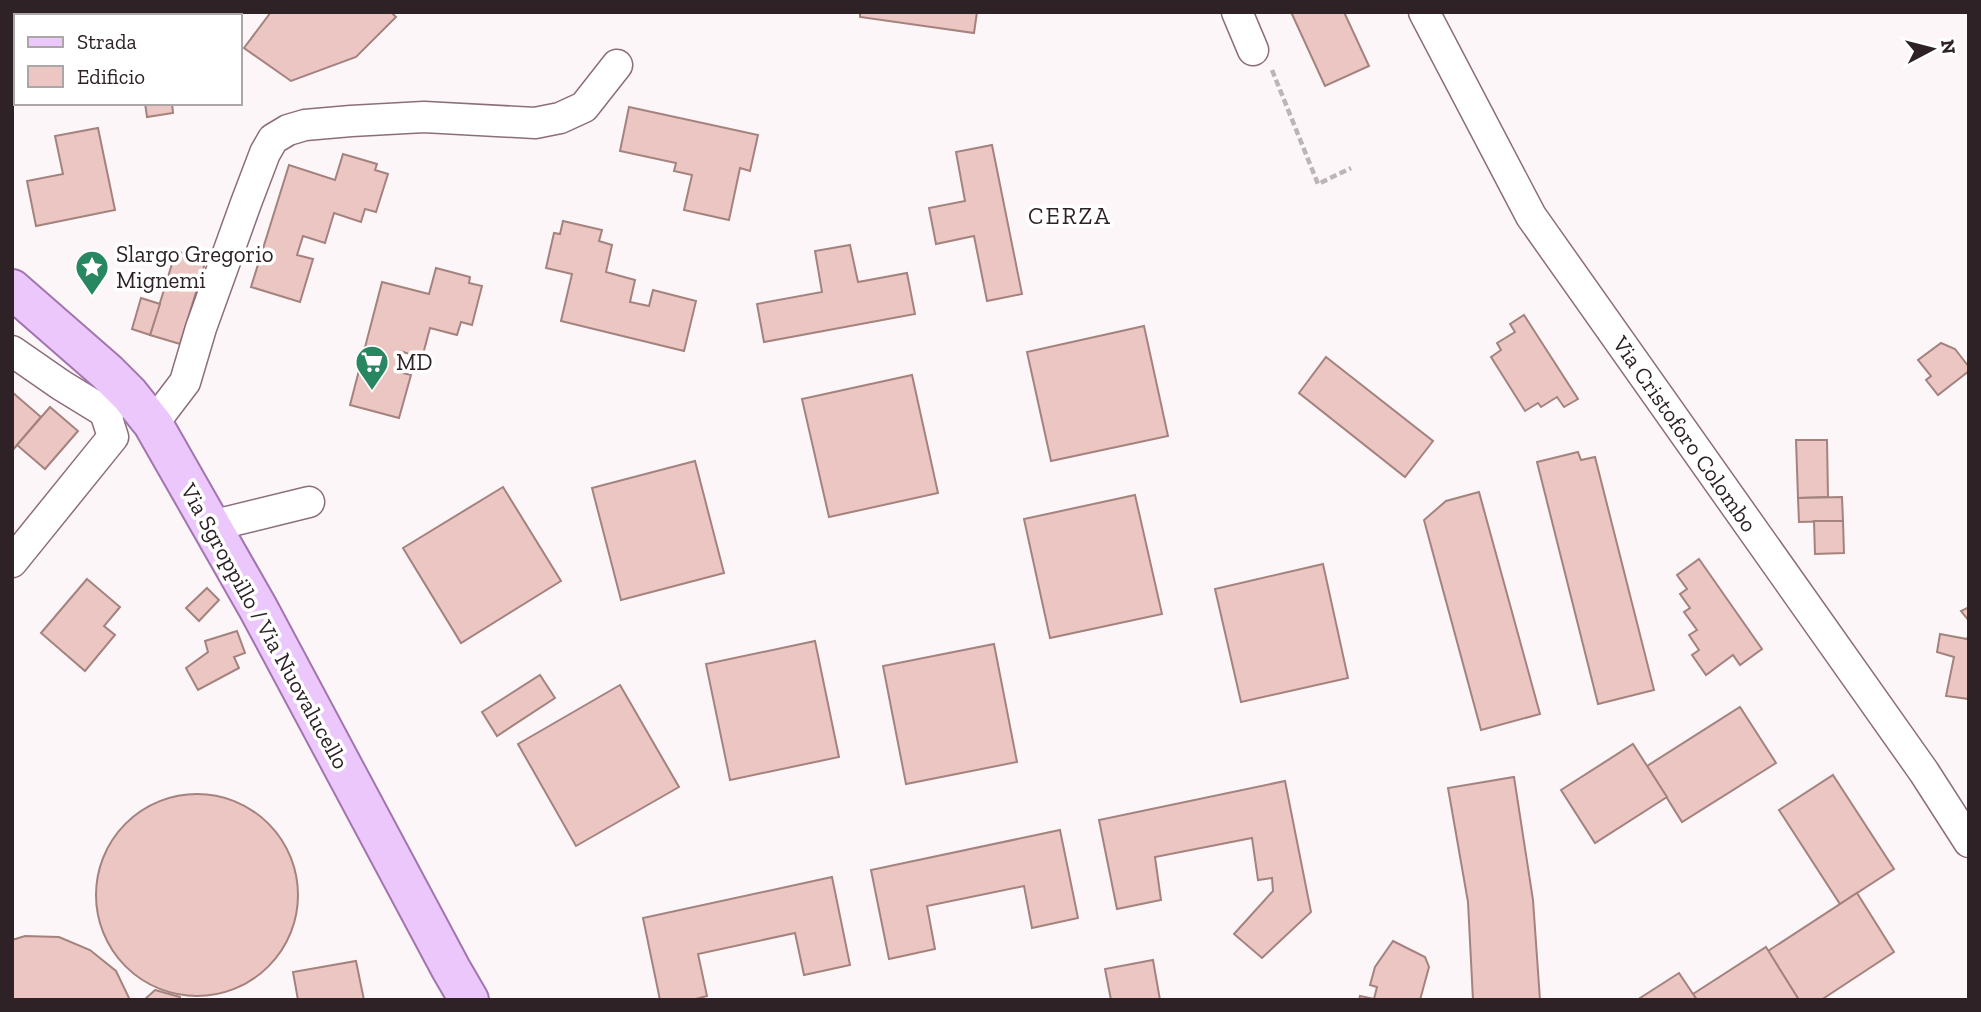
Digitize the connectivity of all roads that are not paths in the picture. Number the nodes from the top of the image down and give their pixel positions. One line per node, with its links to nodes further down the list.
1 (1237, 12): 3 (street)
2 (1424, 12): 12 (street, Via Cristoforo Colombo)
3 (1253, 50)
4 (617, 65): 8 (street)
5 (12, 289): 7 (main road, Via Sgroppillo / Via Nuovalucello)
6 (12, 351): 7 (street)
7 (117, 403): 8 (main road, Via Sgroppillo / Via Nuovalucello); 11 (street)
8 (153, 424): 10 (main road, Via Sgroppillo / Via Nuovalucello)
9 (309, 502): 10 (street)
10 (211, 526): 13 (main road, Via Sgroppillo / Via Nuovalucello)
11 (12, 562)
12 (1969, 842)
13 (470, 1000)

